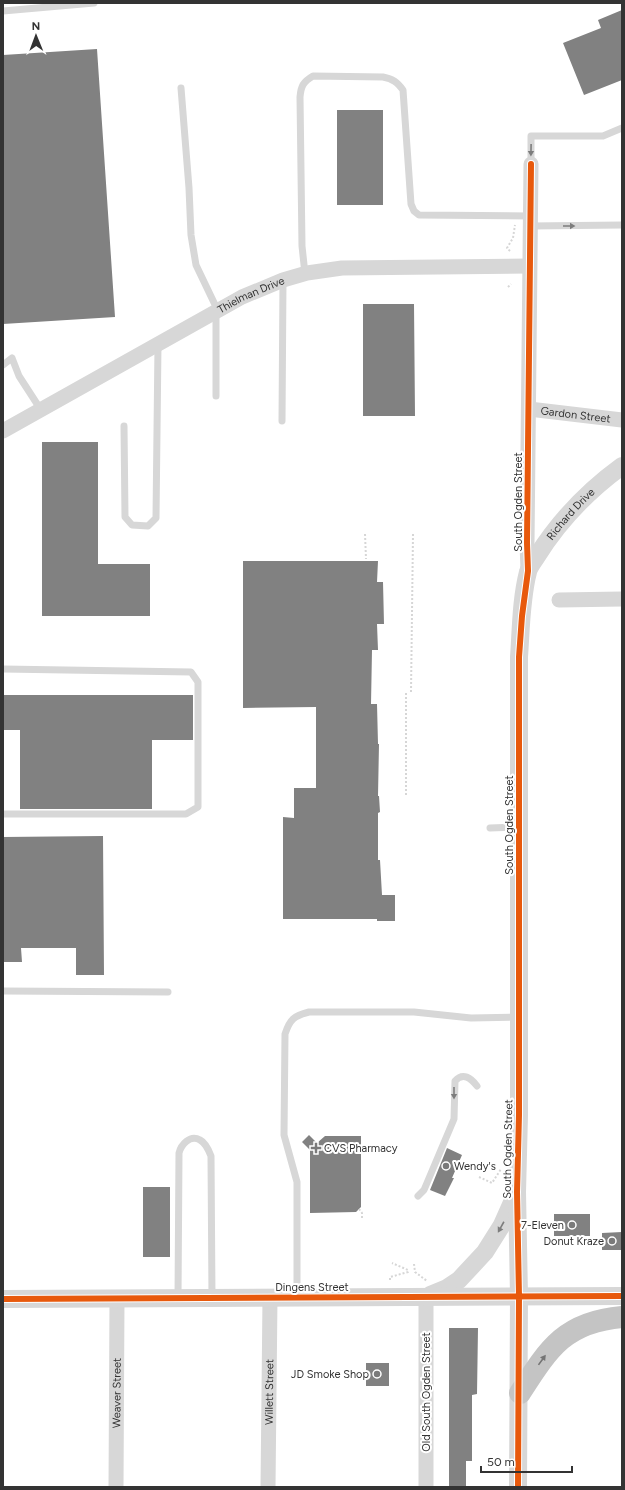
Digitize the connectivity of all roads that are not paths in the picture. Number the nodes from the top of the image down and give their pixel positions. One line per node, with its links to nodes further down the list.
1 (94, 3): 2 (lane)
2 (3, 11)
3 (181, 88): 11 (lane)
4 (622, 128): 5 (lane, one-way to 5)
5 (531, 164): 6 (street, South Ogden Street)
6 (530, 221): 7 (lane, one-way to 7); 8 (street, South Ogden Street); 9 (lane)
7 (622, 225)
8 (529, 266): 9 (street, Thielman Drive); 18 (street, South Ogden Street)
9 (305, 274): 10 (street, Thielman Drive)
10 (283, 280): 11 (street, Thielman Drive); 20 (lane)
11 (217, 311): 12 (street, Thielman Drive); 16 (lane)
12 (158, 345): 17 (street, Thielman Drive); 21 (lane)
13 (3, 357): 14 (lane)
14 (12, 358): 15 (lane); 17 (lane)
15 (3, 365)
16 (216, 396)
17 (41, 410): 22 (street, Thielman Drive)
18 (529, 410): 19 (street, Gardon Street); 24 (street, South Ogden Street)
19 (622, 420)
20 (282, 421)
21 (124, 426)
22 (3, 431)
23 (622, 466): 24 (street, Richard Drive)
24 (528, 571): 30 (street, South Ogden Street)
25 (622, 599): 26 (street)
26 (559, 600)
27 (3, 669): 28 (lane)
28 (3, 814)
29 (490, 828): 30 (lane)
30 (519, 828): 33 (street, South Ogden Street)
31 (3, 991): 32 (lane)
32 (168, 992)
33 (519, 1017): 35 (street, South Ogden Street); 40 (lane)
34 (477, 1086): 36 (lane, one-way to 36)
35 (516, 1192): 37 (street, one-way to 37); 38 (street, South Ogden Street)
36 (418, 1196)
37 (427, 1289): 38 (street, Dingens Street); 40 (street, Dingens Street); 50 (street, Old South Ogden Street)
38 (519, 1296): 39 (street, Dingens Street); 47 (street, South Ogden Street)
39 (622, 1296)
40 (297, 1297): 44 (street, Dingens Street)
41 (116, 1298): 42 (street, Dingens Street); 45 (street, Dingens Street); 48 (street, Weaver Street)
42 (178, 1298): 43 (street, Dingens Street); 43 (lane)
43 (212, 1298): 44 (street, Dingens Street)
44 (270, 1298): 49 (street, Willett Street)
45 (3, 1299)
46 (622, 1316): 47 (highway, one-way to 46)
47 (520, 1392): 51 (street, South Ogden Street)
48 (116, 1487)
49 (268, 1487)
50 (426, 1487)
51 (518, 1487)

